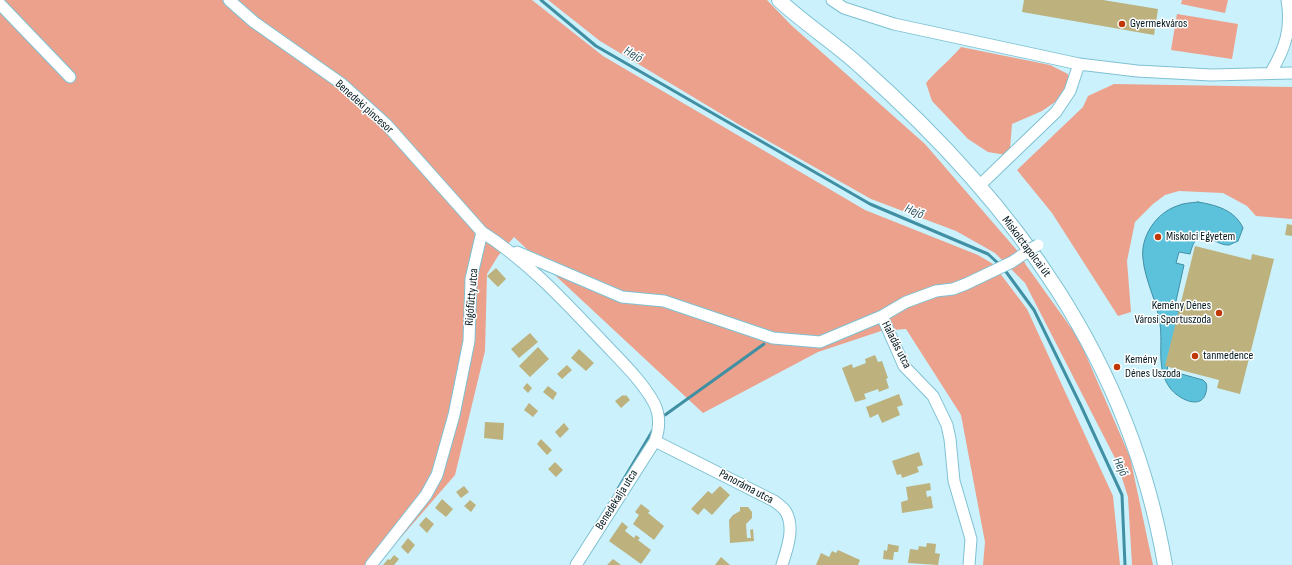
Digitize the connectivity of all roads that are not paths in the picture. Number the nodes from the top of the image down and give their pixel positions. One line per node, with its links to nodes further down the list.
1 (229, 0): 11 (street, Benedeki pincesor)
2 (779, 0): 10 (street, Miskolctapolcai út)
3 (832, 0): 6 (street)
4 (1287, 0): 7 (street)
5 (0, 4): 9 (street)
6 (1079, 64): 7 (street); 10 (street)
7 (1271, 72): 8 (street)
8 (1292, 72)
9 (70, 77)
10 (979, 186): 13 (street, Miskolctapolcai út)
11 (482, 232): 12 (street); 16 (street, Rigófütty utca)
12 (505, 247): 14 (street); 15 (street)
13 (1032, 248): 14 (street, Haladás utca); 20 (street, Miskolctapolcai út)
14 (882, 316): 19 (street, Haladás utca)
15 (656, 438): 17 (street, Benedekalja utca); 18 (street, Panoráma utca)
16 (371, 565)
17 (576, 565)
18 (782, 565)
19 (969, 565)
20 (1165, 565)

